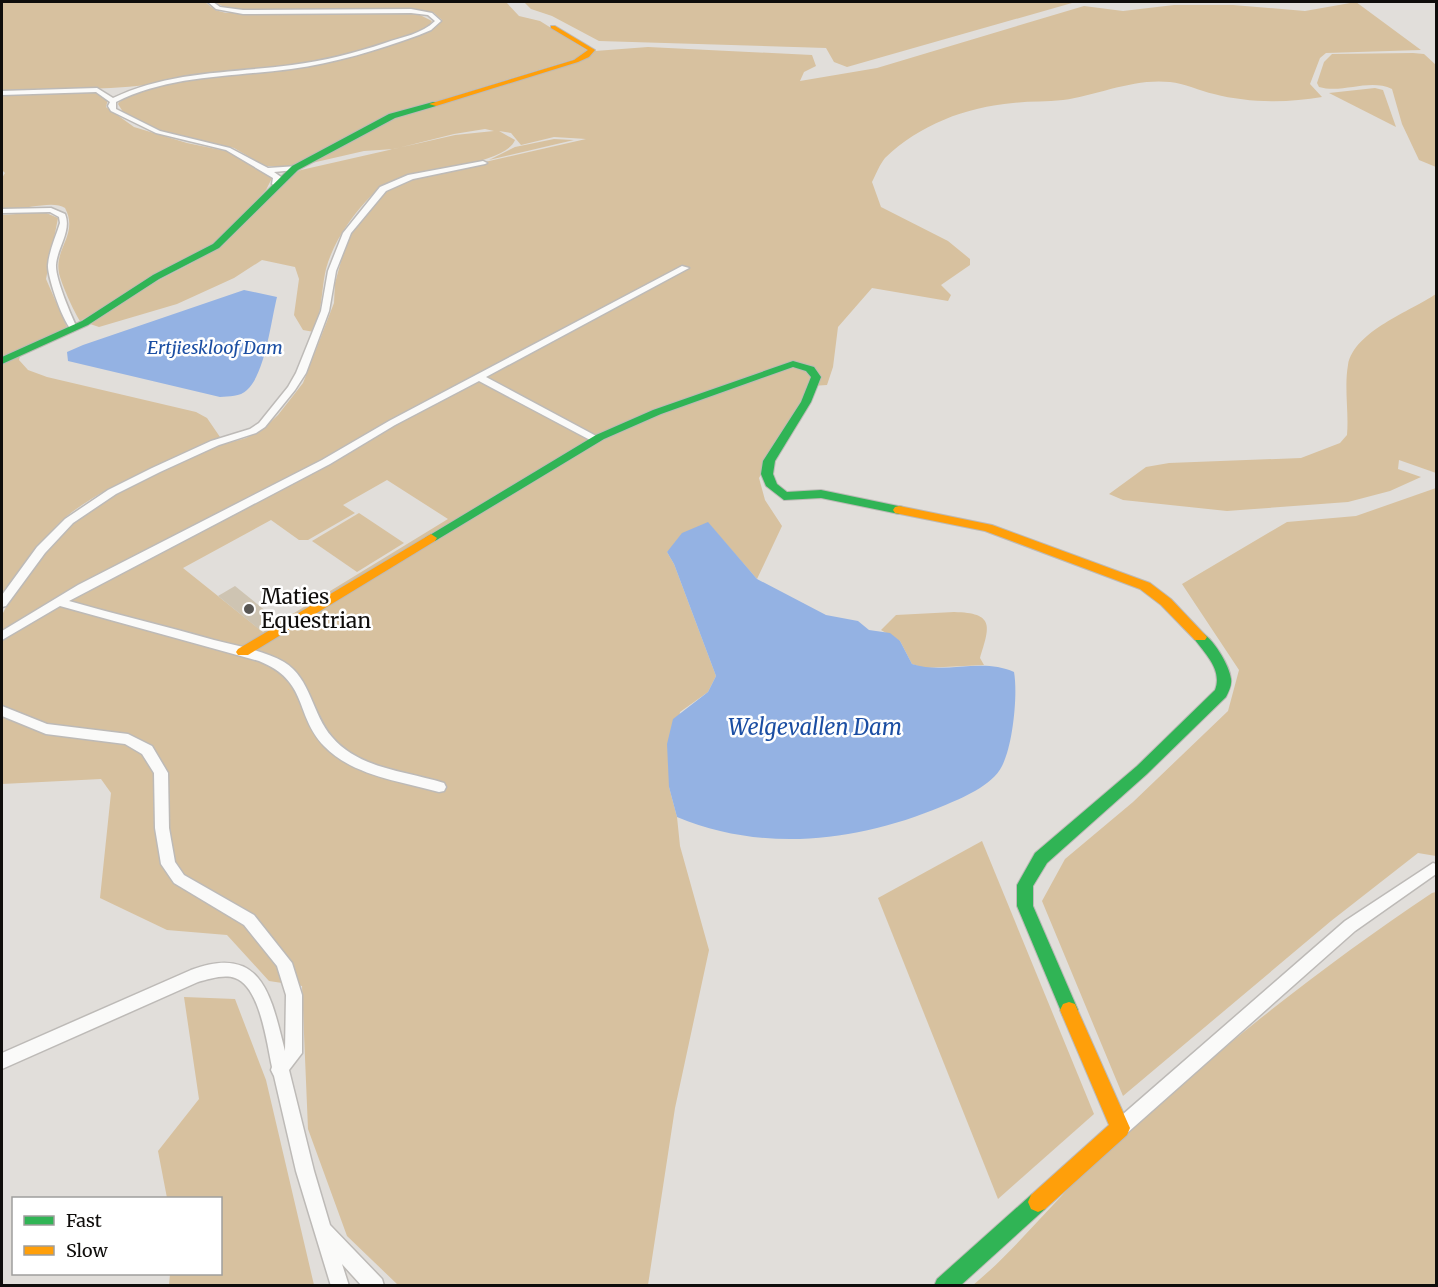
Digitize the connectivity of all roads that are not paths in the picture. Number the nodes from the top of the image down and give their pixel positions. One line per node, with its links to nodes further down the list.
1 (210, 2): 3 (street)
2 (553, 27): 10 (street)
3 (156, 86): 4 (street); 8 (street)
4 (120, 88)
5 (108, 89): 6 (street)
6 (96, 90): 7 (street); 8 (street)
7 (2, 93)
8 (113, 101): 11 (street)
9 (483, 163): 20 (street)
10 (295, 168): 11 (street); 12 (street)
11 (267, 170): 12 (street)
12 (276, 184): 15 (street)
13 (2, 211): 15 (street)
14 (685, 268): 17 (street)
15 (73, 328): 16 (street)
16 (2, 361)
17 (480, 378): 18 (street); 19 (street)
18 (595, 439): 22 (street); 28 (street)
19 (60, 602): 21 (street); 22 (street)
20 (2, 603)
21 (2, 636)
22 (243, 652): 24 (street)
23 (2, 711): 27 (street)
24 (439, 787)
25 (1433, 869): 28 (street)
26 (2, 1060): 27 (street)
27 (279, 1070): 29 (street)
28 (1120, 1128): 32 (street)
29 (325, 1232): 30 (street); 31 (street)
30 (340, 1286)
31 (375, 1286)
32 (944, 1286)

